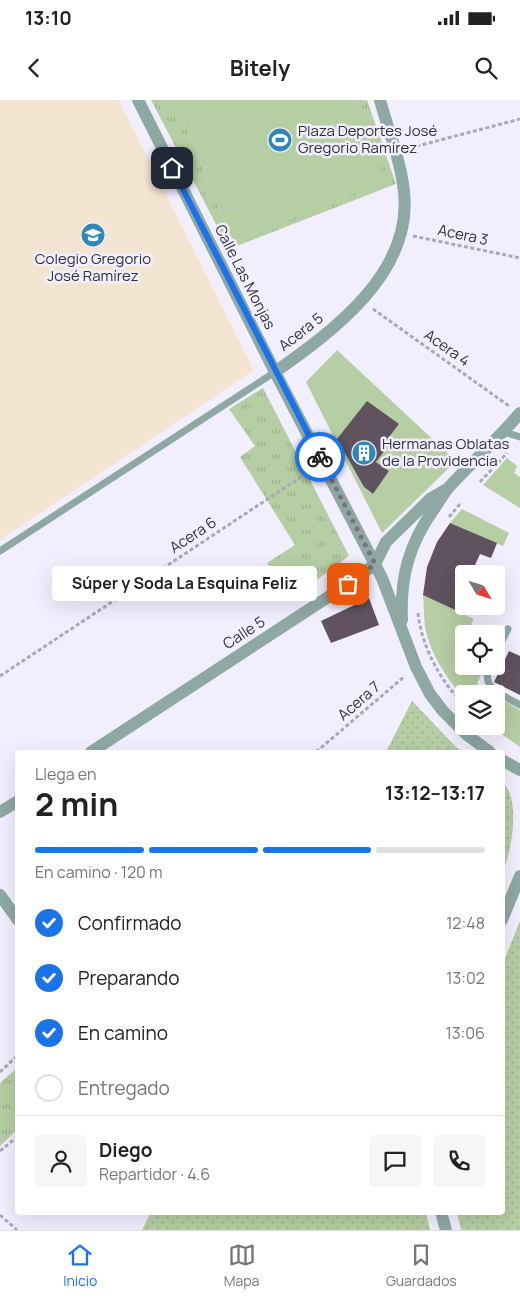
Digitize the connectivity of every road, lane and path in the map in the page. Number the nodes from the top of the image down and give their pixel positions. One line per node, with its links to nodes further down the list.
1 (138, 100): 8 (street, Calle Las Monjas)
2 (380, 100): 4 (street, Acera 5)
3 (520, 120): 4 (path)
4 (395, 152): 5 (street, Acera 5)
5 (402, 233): 6 (path, Acera 3); 7 (street, Acera 5)
6 (520, 258)
7 (361, 301): 8 (street, Acera 5); 9 (path, Acera 4)
8 (275, 372): 13 (street, Calle Las Monjas); 20 (lane, Acera 5)
9 (520, 413): 10 (street)
10 (504, 432): 11 (lane); 15 (street)
11 (520, 436)
12 (507, 453): 14 (path)
13 (323, 463): 19 (street, Calle Las Monjas); 28 (path, Acera 6)
14 (480, 482)
15 (448, 489): 18 (street, Calle 5); 24 (street)
16 (460, 504): 17 (path)
17 (446, 520)
18 (386, 542): 19 (street); 21 (street, Calle 5)
19 (365, 545): 21 (street, Calle Las Monjas)
20 (0, 551)
21 (375, 564): 24 (street, Calle Las Monjas); 31 (street, Calle 5)
22 (418, 608): 29 (path)
23 (508, 629): 25 (lane)
24 (402, 630): 26 (street, Calle Las Monjas)
25 (505, 635)
26 (416, 667): 32 (path, Acera 7); 33 (street, Calle Las Monjas)
27 (486, 675): 30 (lane)
28 (0, 676)
29 (455, 694)
30 (520, 705)
31 (94, 750)
32 (318, 750)
33 (487, 750)
34 (505, 762): 35 (street)
35 (518, 771)
36 (15, 803): 37 (street)
37 (0, 812)
38 (520, 876): 40 (street)
39 (0, 895): 41 (street)
40 (505, 913)
41 (15, 916)
42 (15, 1059): 43 (path)
43 (0, 1072)
44 (15, 1138): 45 (path)
45 (0, 1151)
46 (0, 1215): 48 (path)
47 (442, 1215): 49 (street)
48 (17, 1230)
49 (446, 1230)

